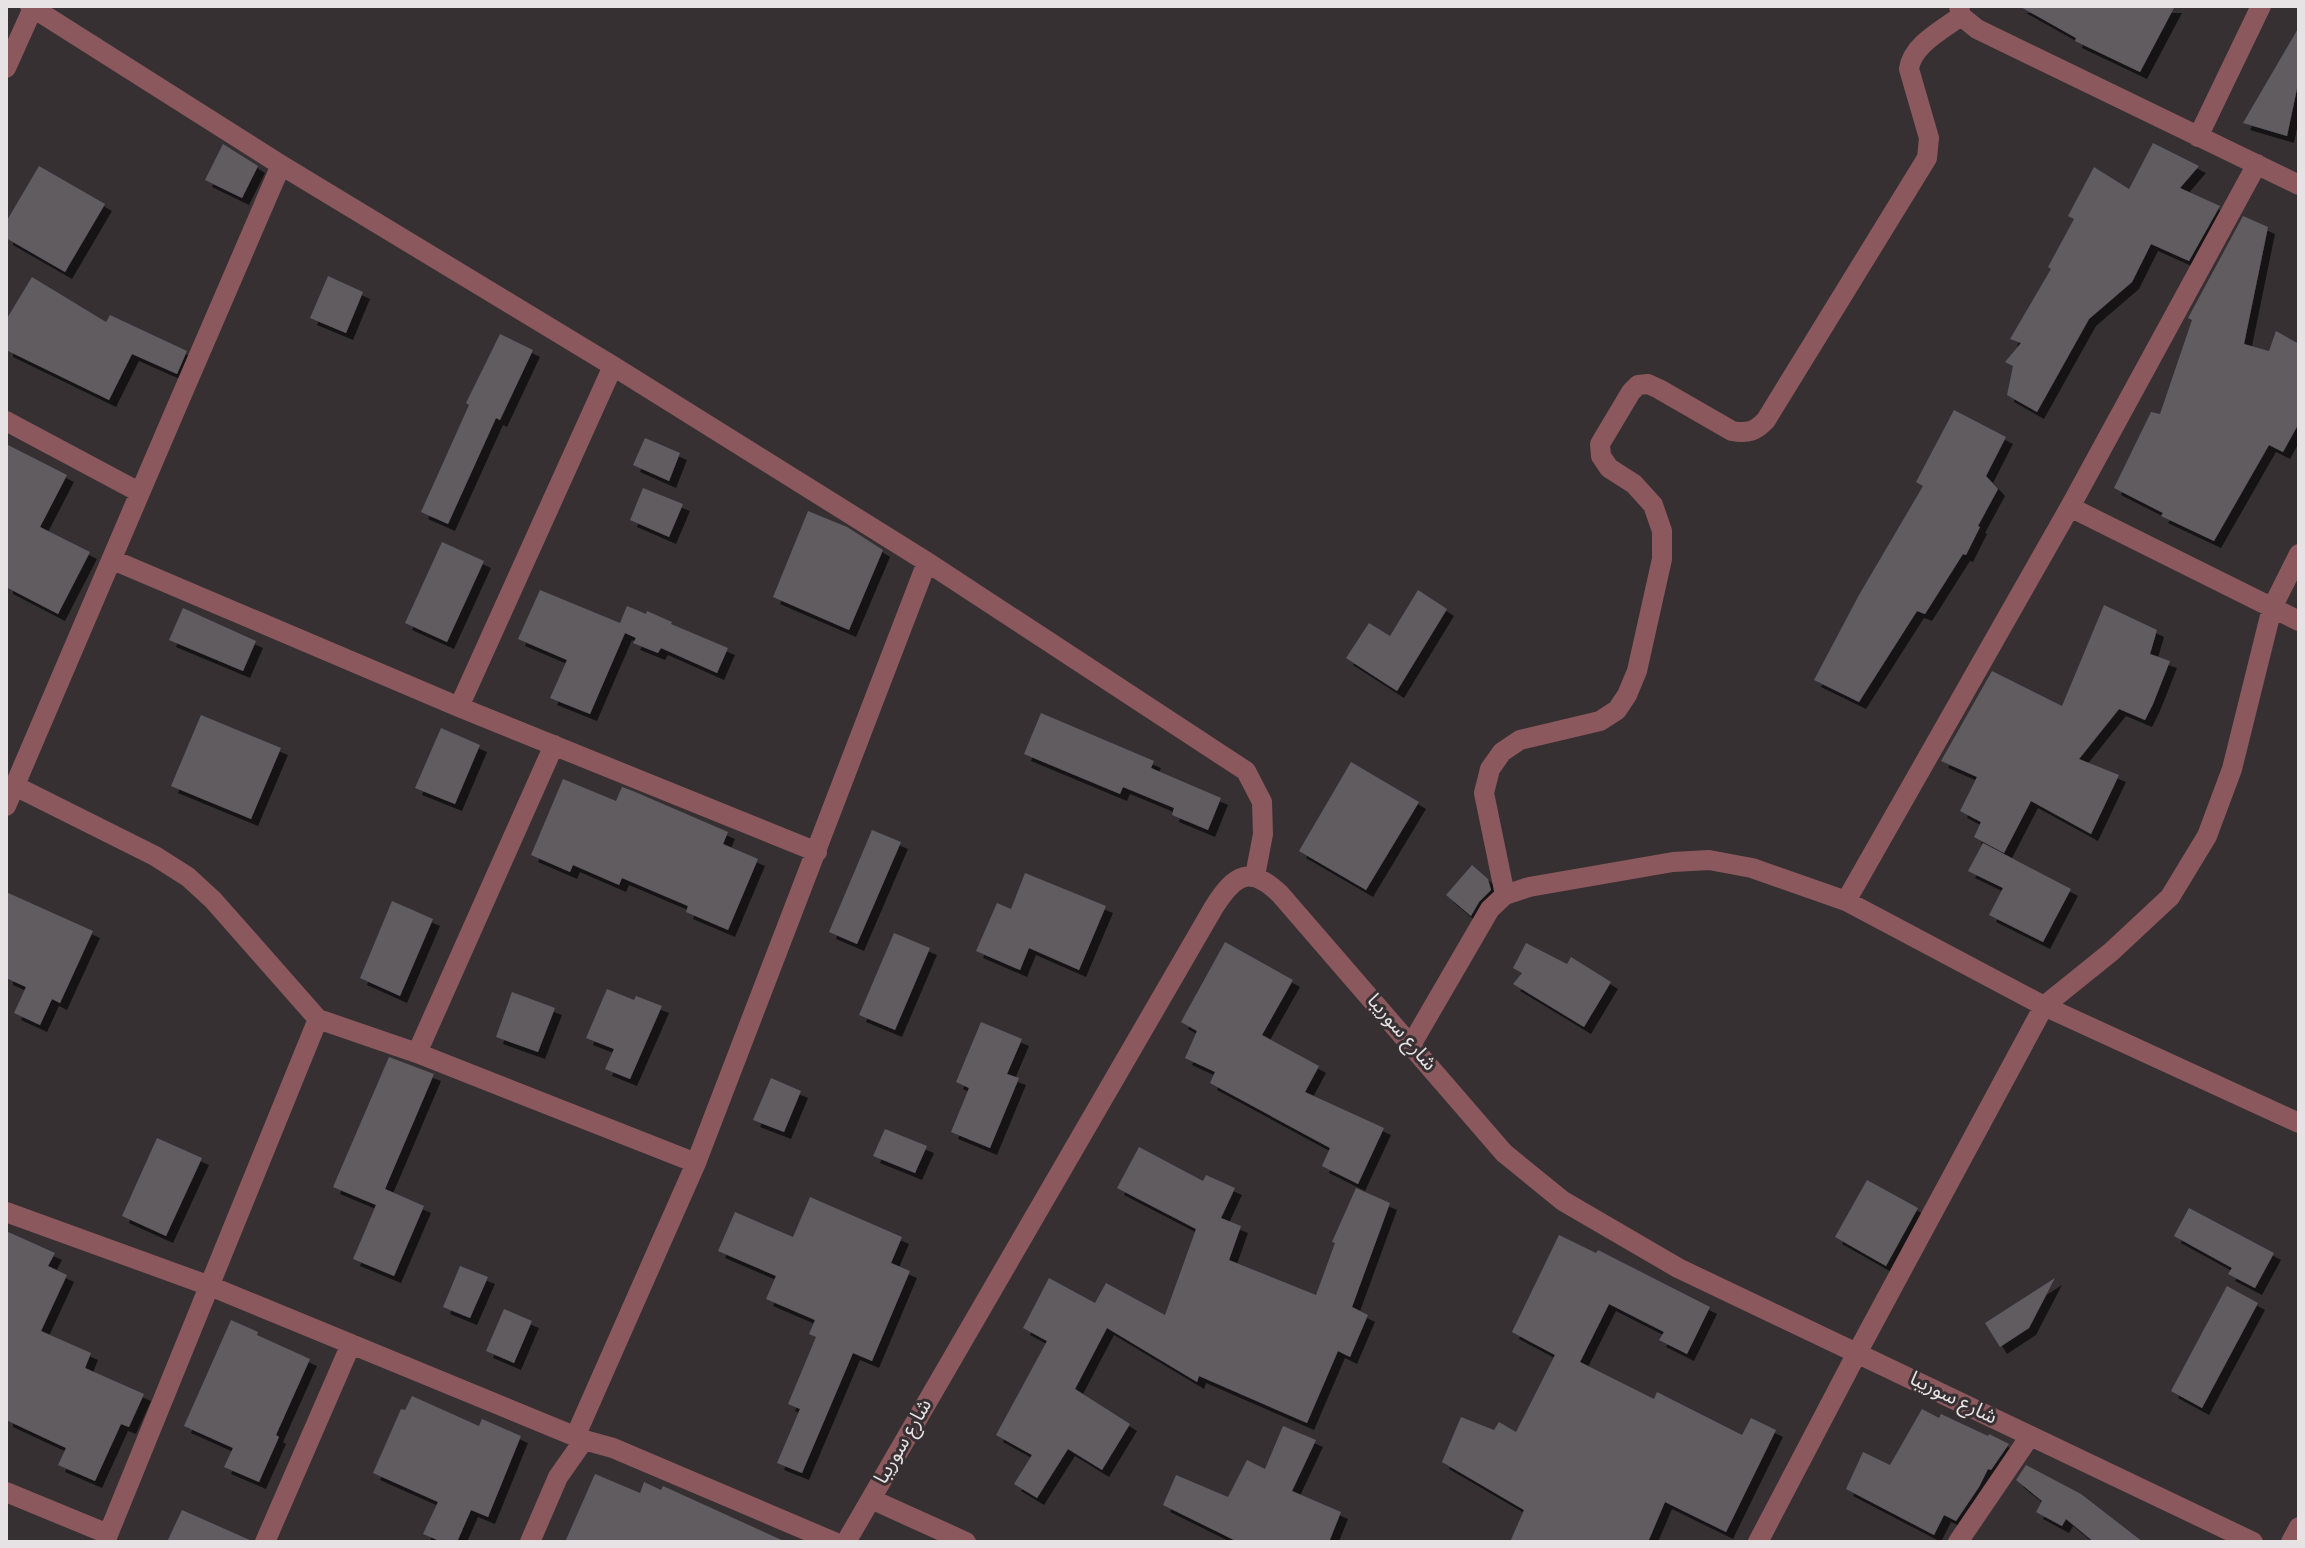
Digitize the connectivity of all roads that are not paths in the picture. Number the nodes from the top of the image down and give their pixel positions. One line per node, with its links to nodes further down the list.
1 (2261, 6): 5 (street)
2 (31, 7): 4 (street); 7 (street)
3 (1960, 11): 5 (street); 24 (street)
4 (6, 68)
5 (2198, 137): 6 (street)
6 (2257, 164): 8 (street); 12 (street)
7 (281, 165): 9 (street); 11 (street)
8 (2299, 185)
9 (613, 366): 15 (street); 18 (street)
10 (6, 421): 11 (street)
11 (139, 492): 14 (street)
12 (2070, 507): 16 (street); 25 (street)
13 (2299, 554): 16 (street)
14 (113, 560): 18 (street); 20 (street)
15 (927, 562): 22 (street); 23 (street)
16 (2272, 608): 17 (street); 26 (street)
17 (2299, 621)
18 (459, 707): 19 (street)
19 (554, 745): 22 (street); 29 (street)
20 (15, 786): 21 (street); 27 (street)
21 (6, 806)
22 (817, 852): 31 (street)
23 (1255, 876): 28 (street, شارع سوريبا); 39 (street, شارع سوريبا)
24 (1505, 895): 25 (street); 28 (street)
25 (1846, 901): 26 (street)
26 (2044, 1006): 30 (street); 35 (street)
27 (318, 1019): 29 (street); 33 (street)
28 (1411, 1045): 35 (street, شارع سوريبا)
29 (417, 1053): 31 (street)
30 (2299, 1123)
31 (696, 1163): 37 (street)
32 (6, 1212): 33 (street)
33 (210, 1286): 34 (street); 41 (street)
34 (351, 1344): 37 (street); 42 (street)
35 (1857, 1353): 36 (street, شارع سوريبا); 47 (street)
36 (2030, 1436): 48 (street); 49 (street, شارع سوريبا)
37 (580, 1438): 43 (street); 44 (street)
38 (6, 1492): 41 (street)
39 (871, 1499): 45 (street, شارع سوريبا); 46 (street)
40 (2299, 1527): 50 (street)
41 (107, 1538)
42 (265, 1542)
43 (530, 1542)
44 (834, 1542)
45 (846, 1542)
46 (966, 1542)
47 (1758, 1542)
48 (1958, 1542)
49 (2253, 1542)
50 (2291, 1542)

